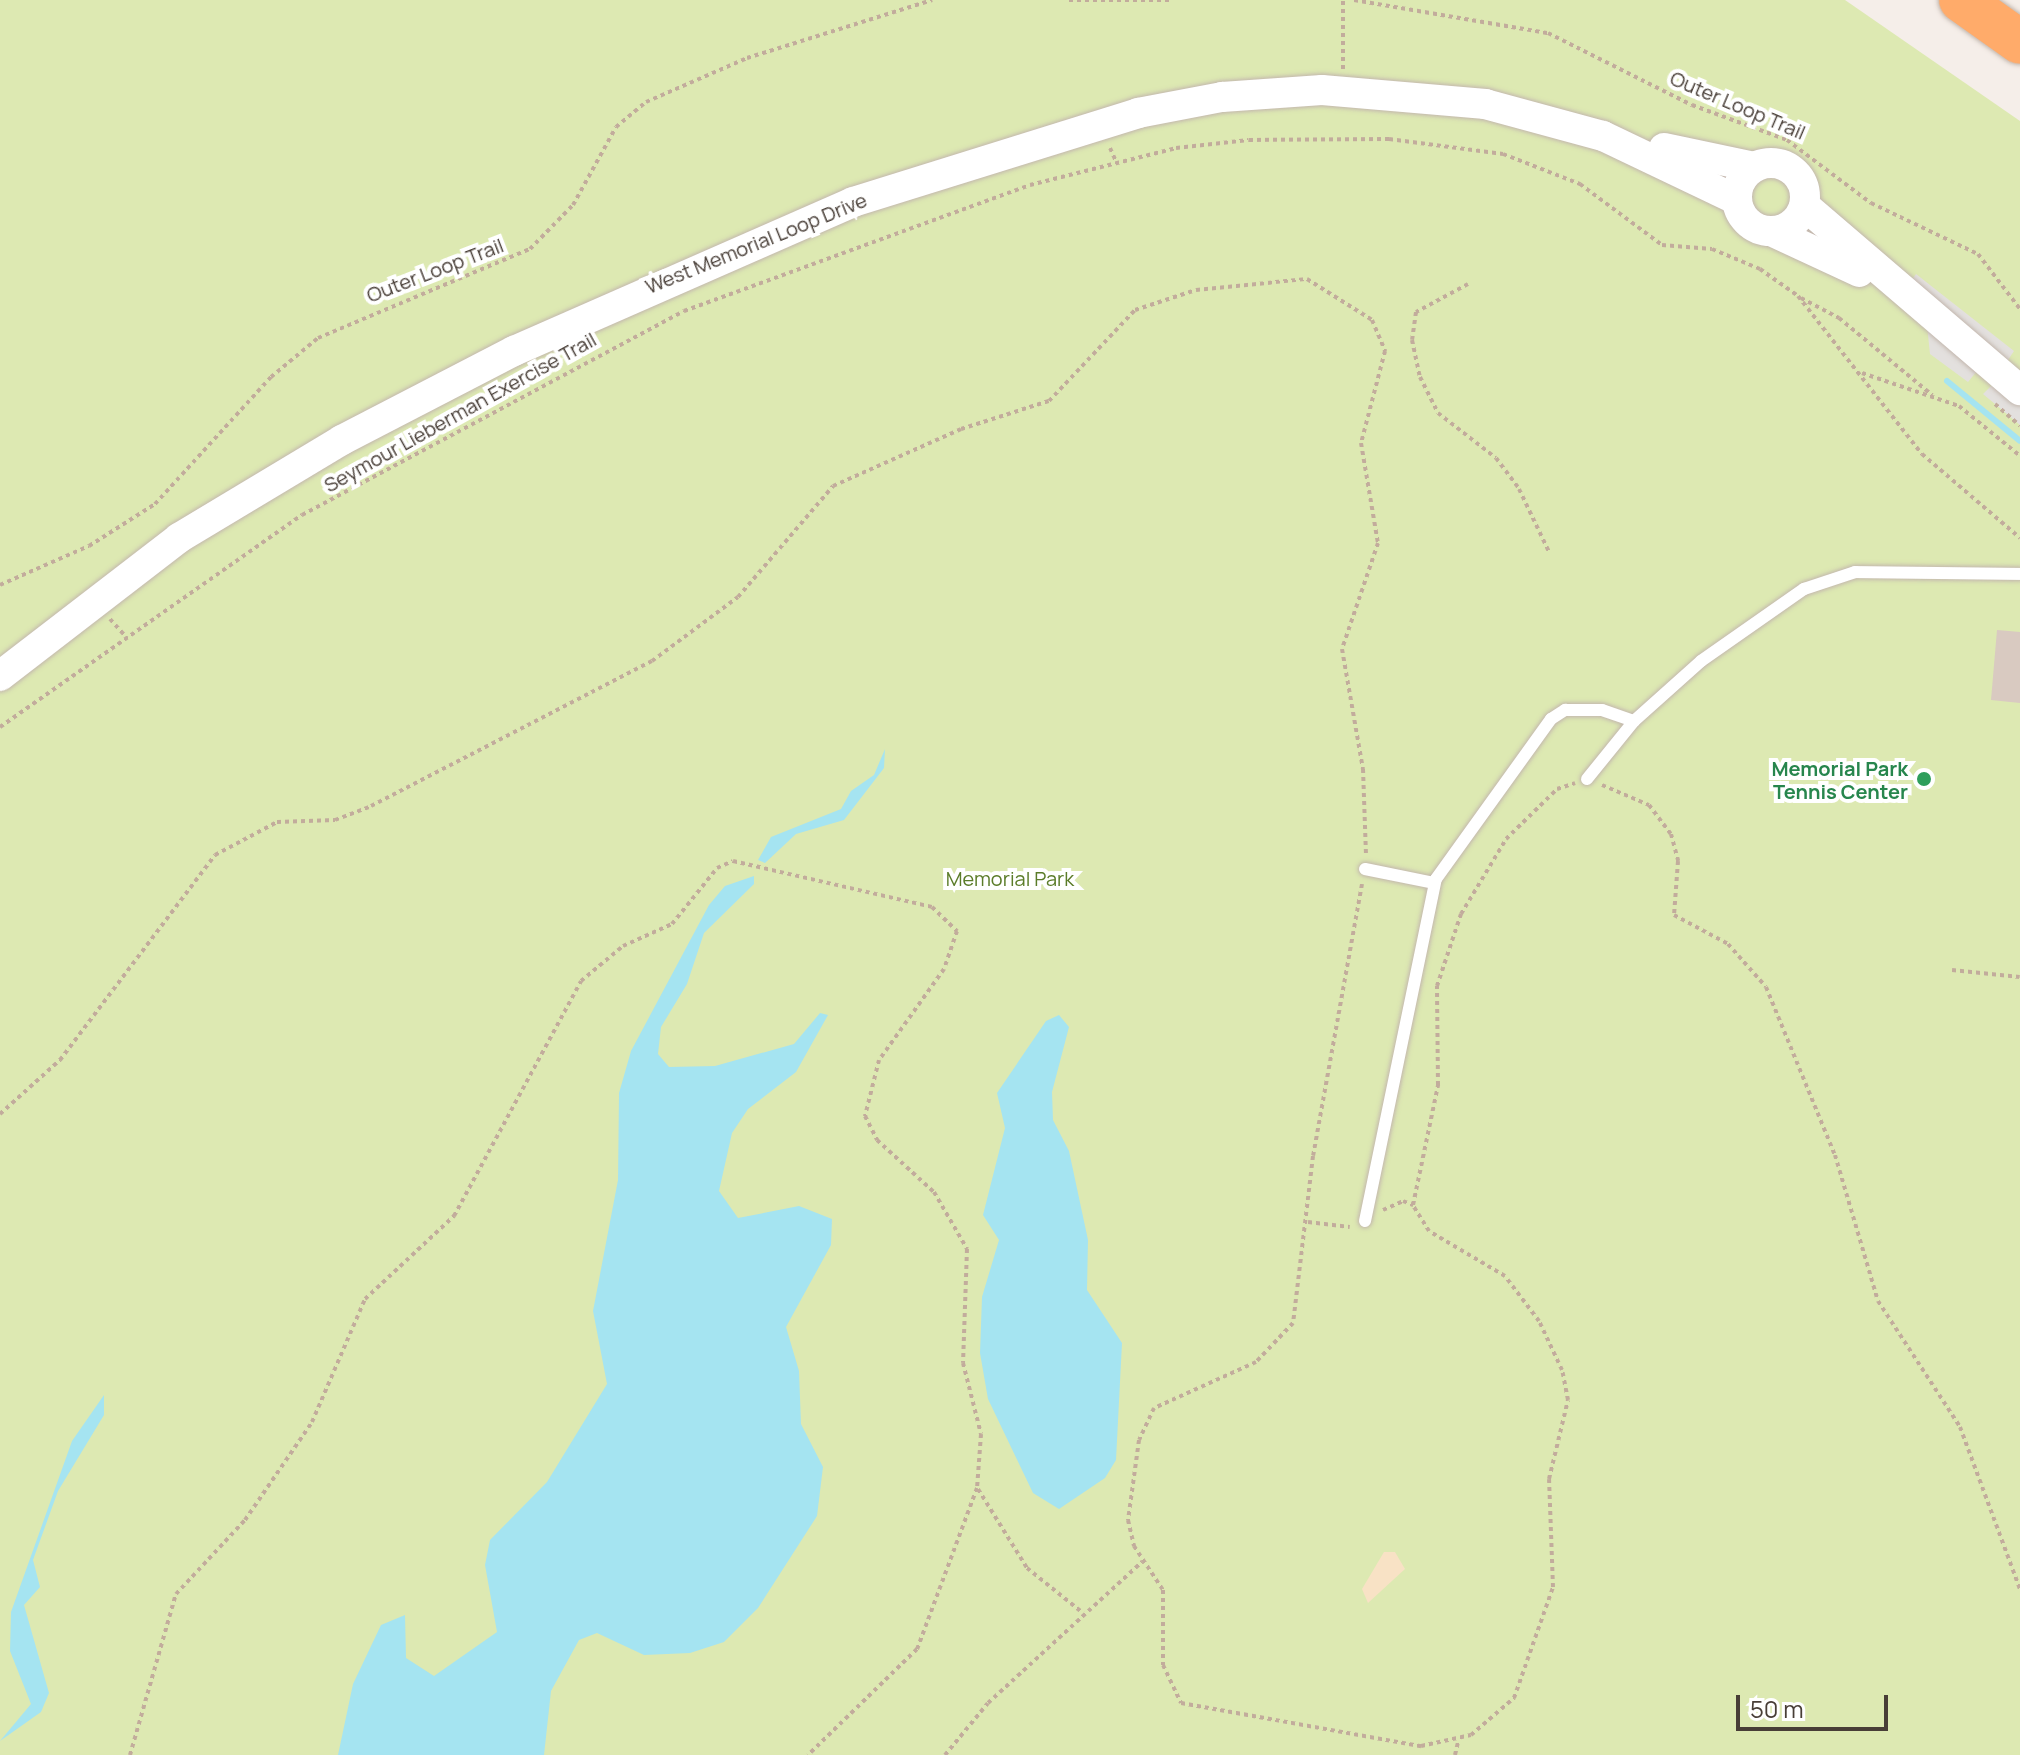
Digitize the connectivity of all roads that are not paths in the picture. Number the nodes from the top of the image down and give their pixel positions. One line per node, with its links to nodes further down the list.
1 (1961, 0): 4 (highway)
2 (2013, 0): 3 (highway)
3 (2020, 5)
4 (2020, 42)
5 (1603, 136): 6 (street, West Memorial Loop Drive); 7 (street, West Memorial Loop Drive); 13 (street, West Memorial Loop Drive)
6 (1754, 167): 7 (street); 8 (street)
7 (1737, 200): 9 (street)
8 (1805, 206): 9 (street); 10 (street)
9 (1773, 232): 10 (street)
10 (1896, 291): 11 (street)
11 (2020, 390)
12 (2020, 574): 14 (lane)
13 (0, 676)
14 (1634, 721): 15 (lane); 17 (lane)
15 (1587, 779)
16 (1365, 869): 17 (lane)
17 (1434, 883): 18 (lane)
18 (1365, 1221)

